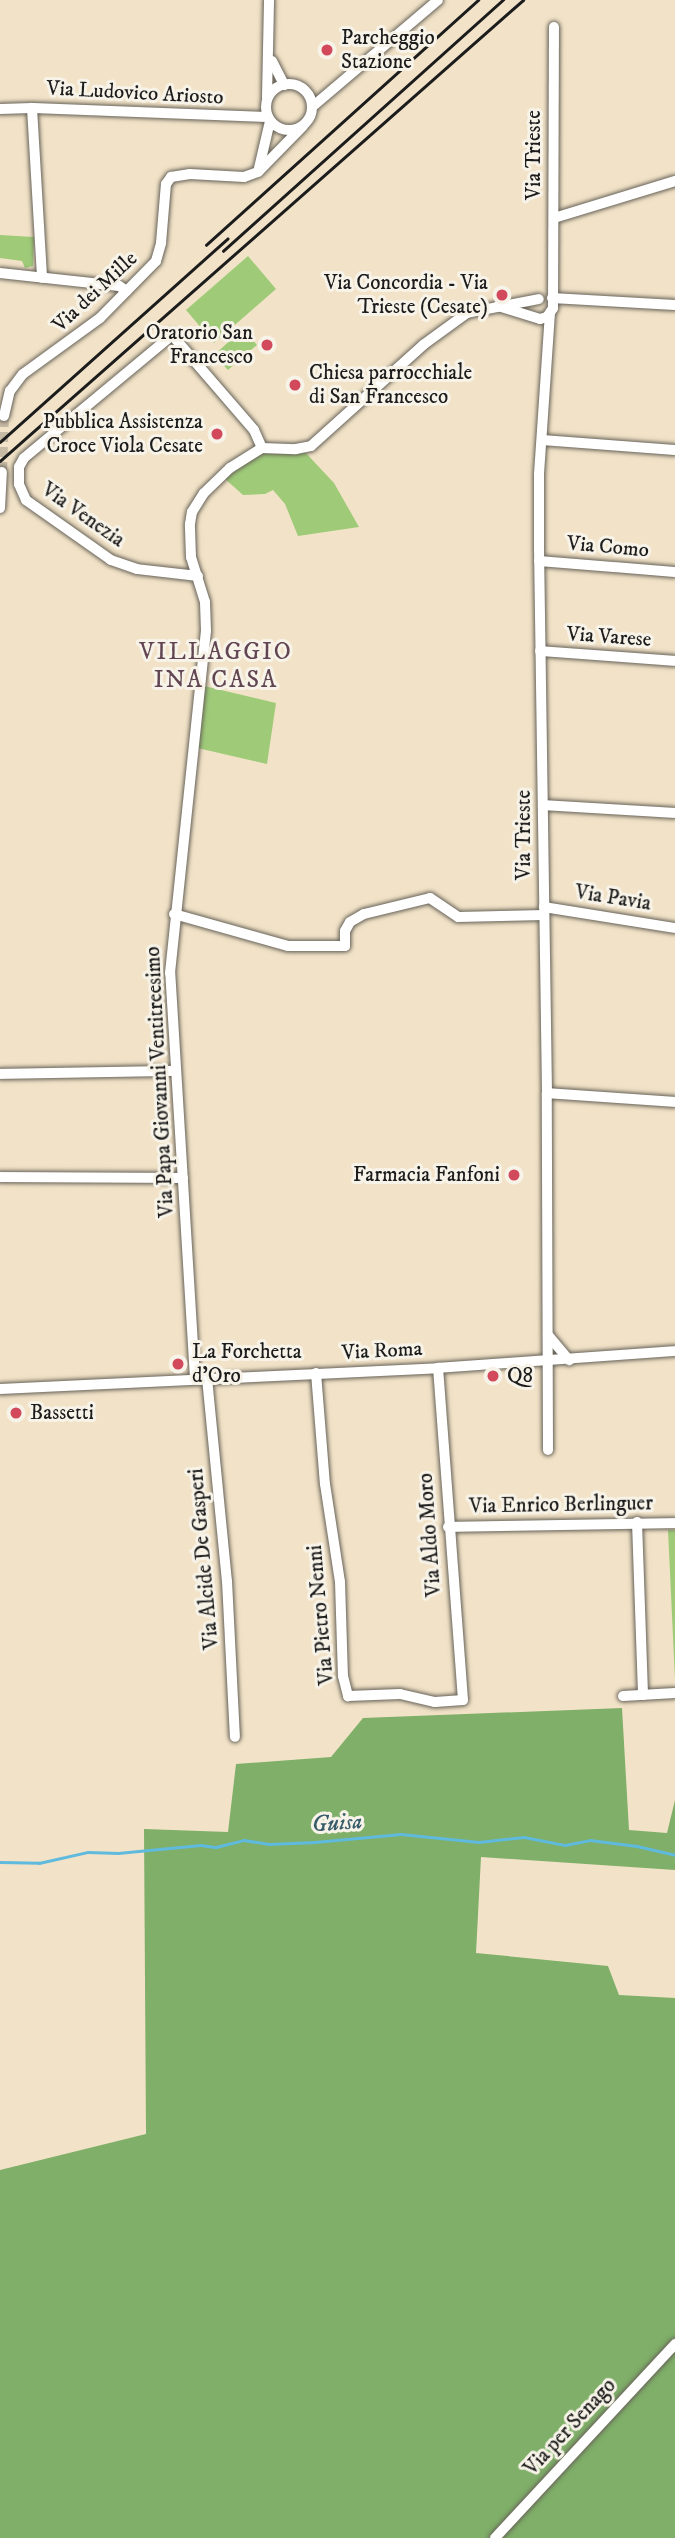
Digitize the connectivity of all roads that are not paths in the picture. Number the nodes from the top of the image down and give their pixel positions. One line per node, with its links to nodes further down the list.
1 (269, 0): 4 (street)
2 (438, 0): 8 (street)
3 (554, 27): 14 (street, Via Trieste)
4 (270, 50): 5 (street); 6 (street)
5 (284, 85): 6 (street); 8 (street)
6 (267, 99): 10 (street)
7 (32, 107): 9 (street, Via Ludovico Ariosto); 10 (street, Via Ludovico Ariosto); 16 (street)
8 (312, 107): 11 (street)
9 (0, 110)
10 (269, 119): 11 (street); 12 (street)
11 (303, 126): 12 (street)
12 (258, 172): 17 (street, Via dei Mille)
13 (675, 181): 14 (street)
14 (554, 218): 18 (street, Via Trieste)
15 (0, 273): 16 (street)
16 (42, 278): 17 (street)
17 (127, 290): 24 (street, Via dei Mille)
18 (547, 297): 19 (street); 20 (street); 21 (street, Via Trieste); 22 (street)
19 (675, 305)
20 (498, 306): 22 (street); 26 (street)
21 (550, 314): 22 (street); 23 (street, Via Trieste)
22 (536, 317): 23 (street)
23 (549, 335): 25 (street, Via Trieste)
24 (4, 416)
25 (542, 440): 27 (street); 30 (street, Via Trieste)
26 (262, 448): 32 (street); 32 (street, Via Venezia)
27 (675, 450)
28 (2, 472): 29 (street)
29 (0, 508)
30 (539, 561): 31 (street, Via Como); 33 (street, Via Trieste)
31 (675, 572)
32 (198, 576): 38 (street, Via Papa Giovanni Ventitreesimo)
33 (540, 651): 34 (street, Via Varese); 35 (street, Via Trieste)
34 (675, 661)
35 (543, 805): 36 (street); 37 (street, Via Trieste)
36 (675, 813)
37 (544, 911): 38 (street, Via Pavia); 39 (street, Via Pavia); 42 (street, Via Trieste)
38 (174, 914): 40 (street, Via Papa Giovanni Ventitreesimo)
39 (675, 928)
40 (176, 1071): 41 (street); 45 (street, Via Papa Giovanni Ventitreesimo)
41 (0, 1074)
42 (547, 1093): 43 (street); 46 (street, Via Trieste)
43 (675, 1102)
44 (0, 1177): 45 (street)
45 (183, 1178): 52 (street, Via Papa Giovanni Ventitreesimo)
46 (548, 1335): 48 (street, Via Trieste); 49 (street)
47 (675, 1351): 49 (street, Via Roma)
48 (548, 1360): 49 (street, Via Roma); 50 (street, Via Roma); 55 (street, Via Trieste)
49 (569, 1360)
50 (438, 1367): 51 (street, Via Roma); 58 (street, Via Aldo Moro)
51 (316, 1373): 53 (street, Via Roma); 62 (street, Via Pietro Nenni)
52 (195, 1378): 53 (street, Via Roma); 54 (street, Via Roma)
53 (207, 1378): 63 (street, Via Alcide De Gasperi)
54 (0, 1389)
55 (548, 1450)
56 (637, 1522): 57 (street, Via Enrico Berlinguer); 58 (street, Via Enrico Berlinguer); 60 (street)
57 (675, 1523)
58 (448, 1527): 62 (street, Via Aldo Moro)
59 (675, 1693): 60 (street)
60 (643, 1695): 61 (street)
61 (623, 1696)
62 (463, 1700)
63 (235, 1737)
64 (675, 2344): 65 (street, Via per Senago)
65 (495, 2538)

